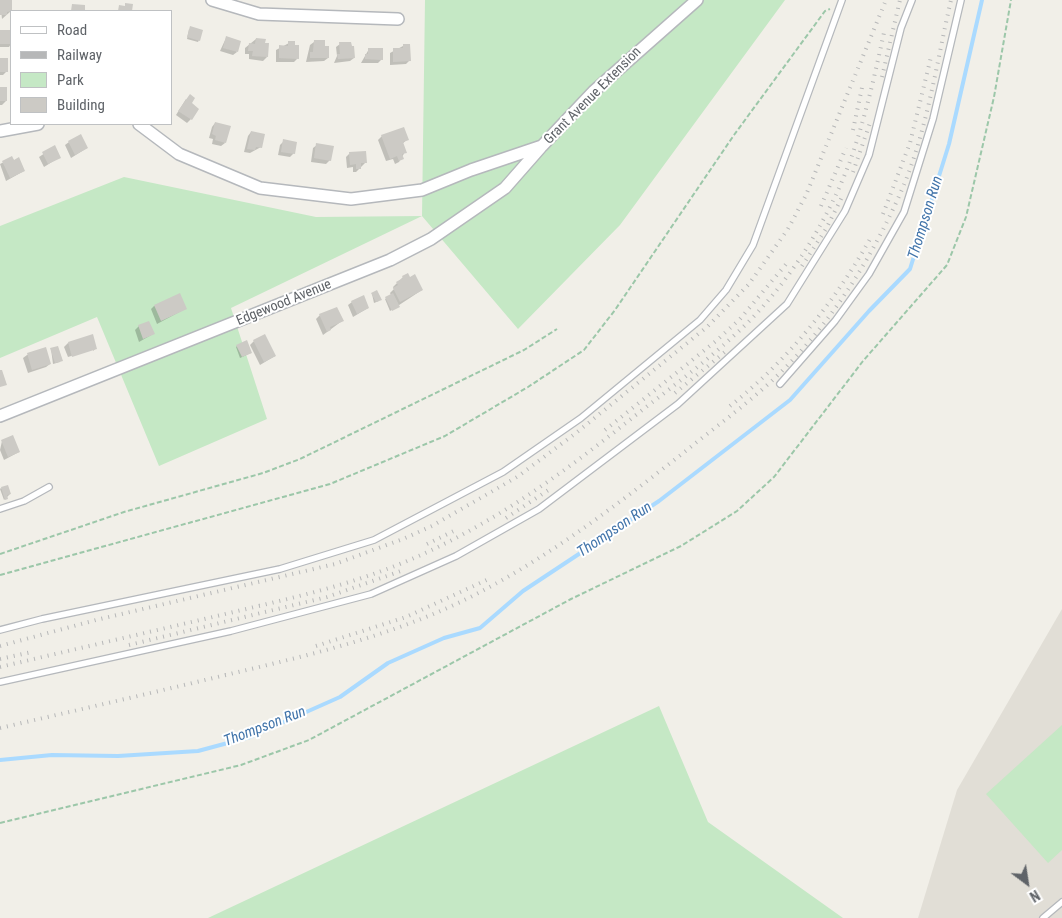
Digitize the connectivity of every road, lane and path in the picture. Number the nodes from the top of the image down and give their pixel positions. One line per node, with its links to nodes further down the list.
1 (212, 0): 7 (street)
2 (697, 0): 11 (street, Grant Avenue Extension)
3 (912, 0): 20 (lane)
4 (961, 0): 13 (lane)
5 (1011, 0): 21 (path)
6 (842, 2): 18 (path); 19 (lane)
7 (398, 19)
8 (33, 125): 10 (street)
9 (140, 125): 11 (street, Grant Avenue Extension)
10 (0, 131)
11 (542, 146): 14 (street, Edgewood Avenue)
12 (557, 329): 17 (path)
13 (780, 384)
14 (0, 416)
15 (49, 486): 16 (lane)
16 (0, 509)
17 (0, 554)
18 (0, 575)
19 (0, 630)
20 (0, 682)
21 (0, 823)
22 (1062, 902): 23 (lane)
23 (1043, 918)

